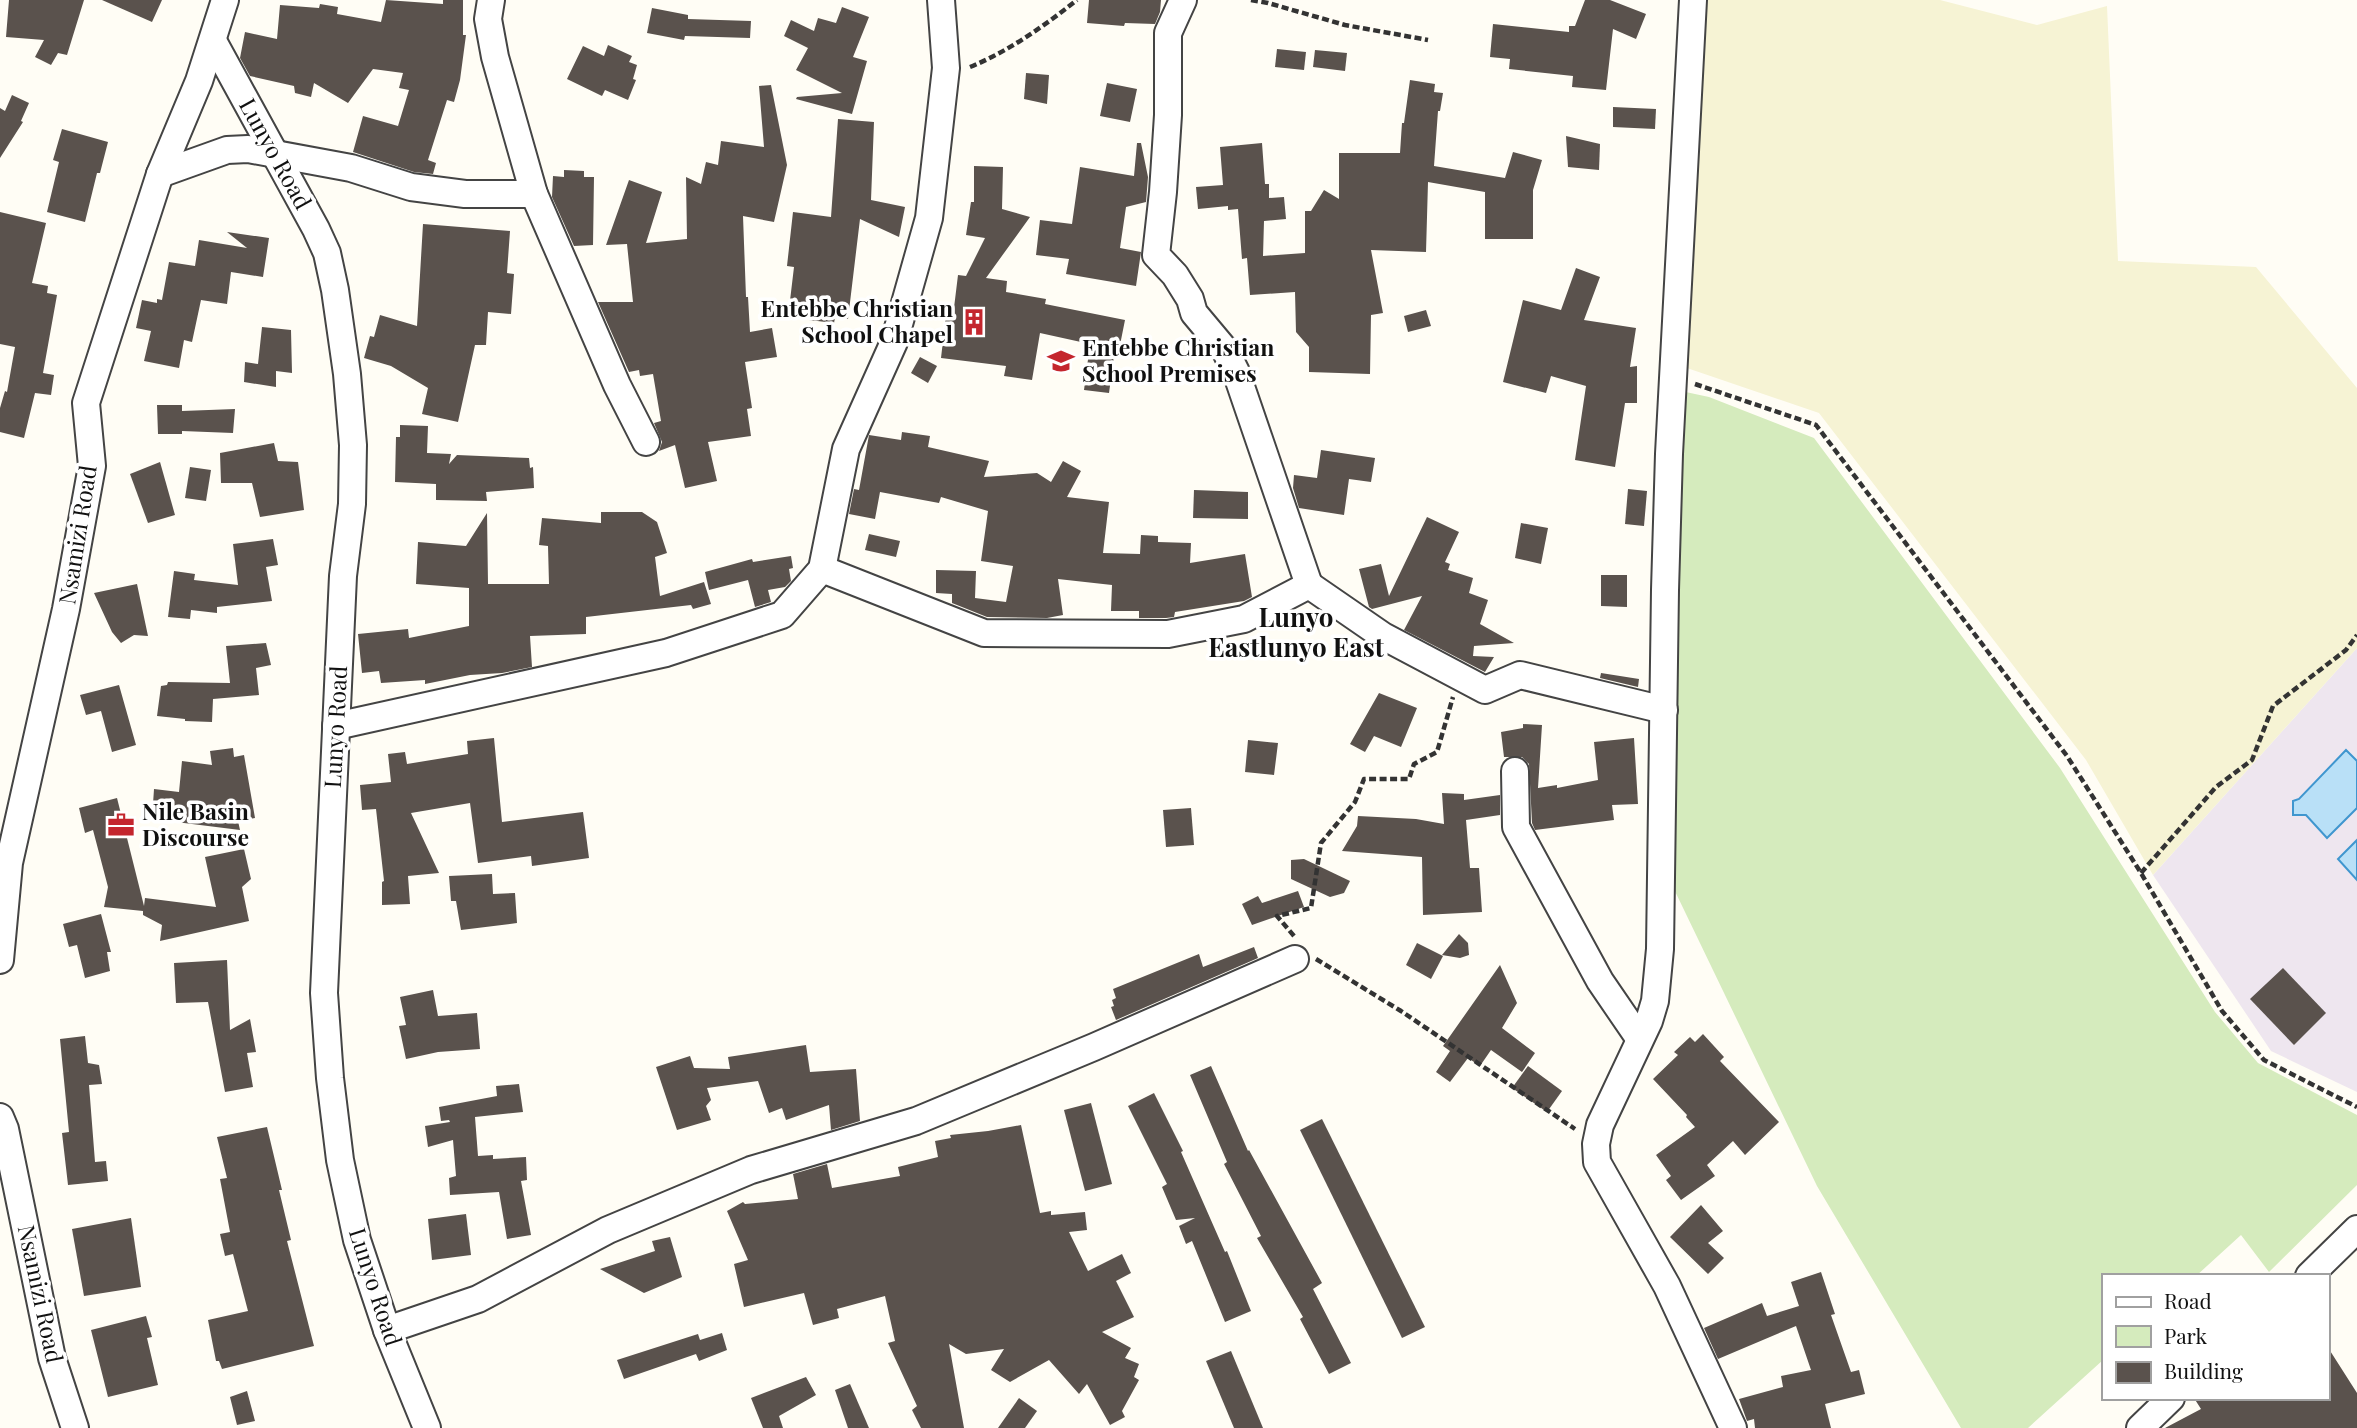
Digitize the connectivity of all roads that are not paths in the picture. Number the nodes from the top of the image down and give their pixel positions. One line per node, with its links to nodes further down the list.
1 (225, 0): 6 (street, Nsamizi Road)
2 (491, 0): 9 (street)
3 (941, 0): 11 (street)
4 (1183, 0): 12 (street)
5 (1693, 0): 13 (street)
6 (213, 41): 7 (street, Lunyo Road); 8 (street, Nsamizi Road)
7 (273, 153): 8 (street); 9 (street); 14 (street, Lunyo Road)
8 (160, 174): 17 (street, Nsamizi Road)
9 (534, 194): 10 (street)
10 (646, 442)
11 (822, 569): 12 (street); 14 (street)
12 (1309, 585): 13 (street)
13 (1664, 710): 18 (street)
14 (336, 726): 22 (street, Lunyo Road)
15 (1515, 771): 18 (street)
16 (1301, 953): 22 (street)
17 (0, 960)
18 (1639, 1038): 26 (street)
19 (0, 1117): 24 (street, Nsamizi Road)
20 (2357, 1229): 21 (street)
21 (2311, 1274)
22 (387, 1330): 25 (street, Lunyo Road)
23 (2169, 1400): 27 (street)
24 (75, 1428)
25 (427, 1428)
26 (1733, 1428)
27 (2140, 1428)

